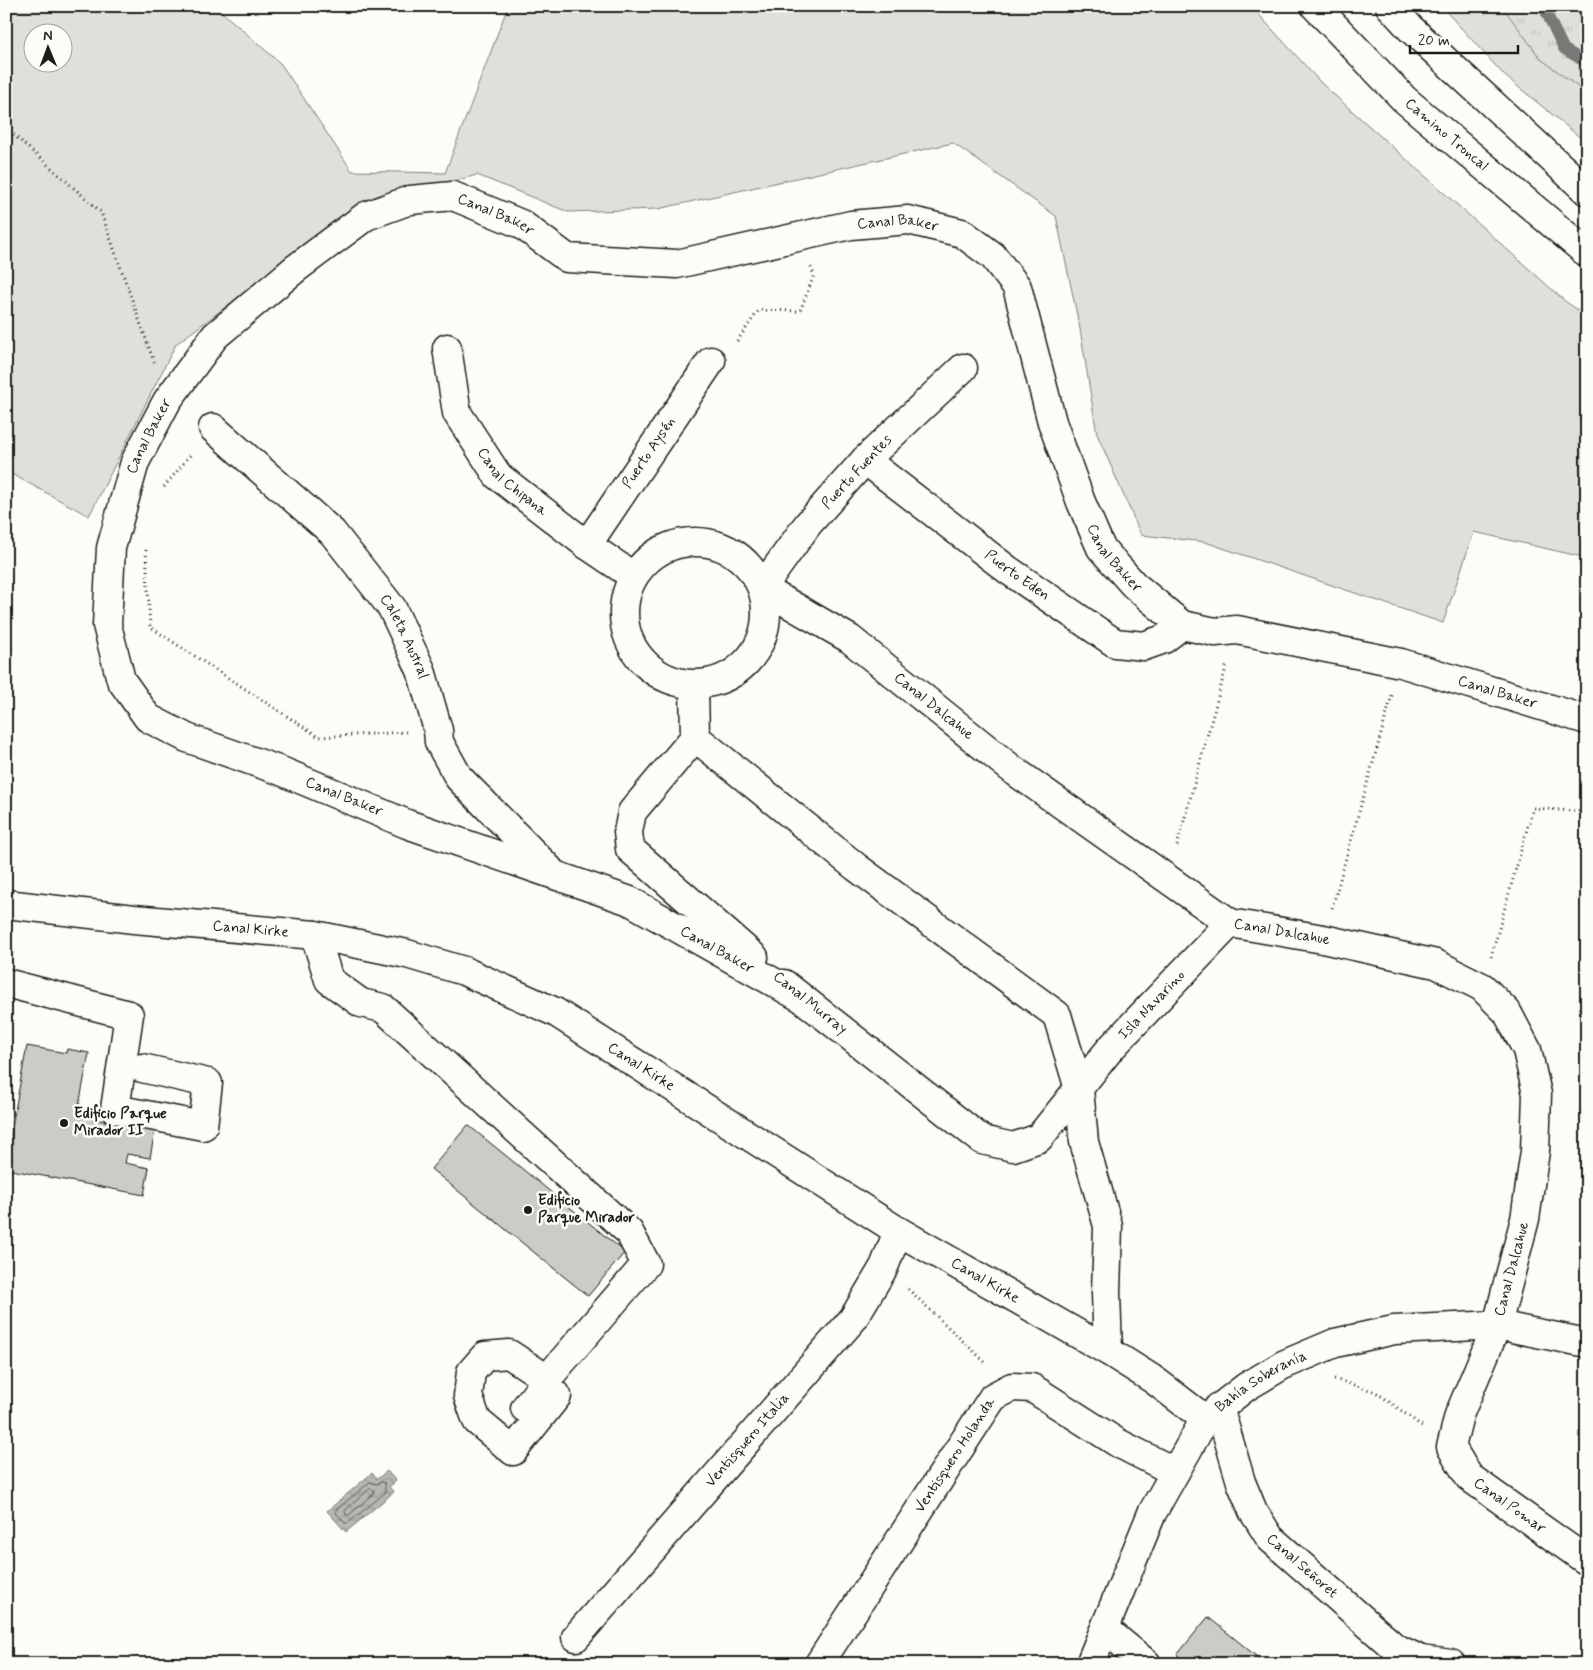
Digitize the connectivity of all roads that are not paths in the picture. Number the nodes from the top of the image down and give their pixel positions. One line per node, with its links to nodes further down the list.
1 (1316, 6): 4 (street, Camino Troncal)
2 (1390, 6): 3 (street)
3 (1587, 191)
4 (1587, 253)
5 (447, 348): 10 (street, Canal Chipana)
6 (710, 361): 10 (street, Puerto Aysén)
7 (963, 368): 9 (street, Puerto Fuentes)
8 (214, 428): 17 (street, Caleta Austral)
9 (865, 460): 12 (street, Puerto Fuentes); 13 (street, Puerto Eden)
10 (587, 546): 11 (street, Canal Chipana)
11 (633, 576): 12 (street); 14 (street)
12 (762, 588): 14 (street); 19 (street, Canal Dalcahue)
13 (1182, 625): 15 (street, Canal Baker); 17 (street, Canal Baker)
14 (694, 686): 16 (street)
15 (1587, 720)
16 (695, 737): 22 (street, Canal Murray); 24 (street)
17 (553, 873): 22 (street, Canal Baker)
18 (6, 904): 20 (street, Canal Kirke)
19 (1230, 923): 24 (street, Isla Navarino); 26 (street, Canal Dalcahue)
20 (315, 935): 25 (street, Canal Kirke); 30 (street)
21 (6, 983): 23 (street)
22 (798, 996): 24 (street, Canal Murray)
23 (142, 1068)
24 (1079, 1089): 29 (street)
25 (898, 1231): 29 (street, Canal Kirke); 36 (street, Ventisquero Italia)
26 (1497, 1325): 28 (street, Bahía Soberanía); 32 (street, Bahía Soberanía); 34 (street, Canal Pomar)
27 (601, 1342): 30 (street)
28 (1587, 1343)
29 (1108, 1350): 32 (street, Canal Kirke)
30 (547, 1379): 31 (street)
31 (525, 1408)
32 (1212, 1413): 33 (street, Bahía Soberanía); 40 (street, Canal Señoret)
33 (1175, 1472): 35 (street, Bahía Soberanía); 37 (street, Ventisquero Holanda)
34 (1587, 1561)
35 (1105, 1629): 38 (street, Bahía Soberanía); 39 (street)
36 (576, 1637)
37 (819, 1664)
38 (1090, 1664)
39 (1148, 1664)
40 (1452, 1664)

